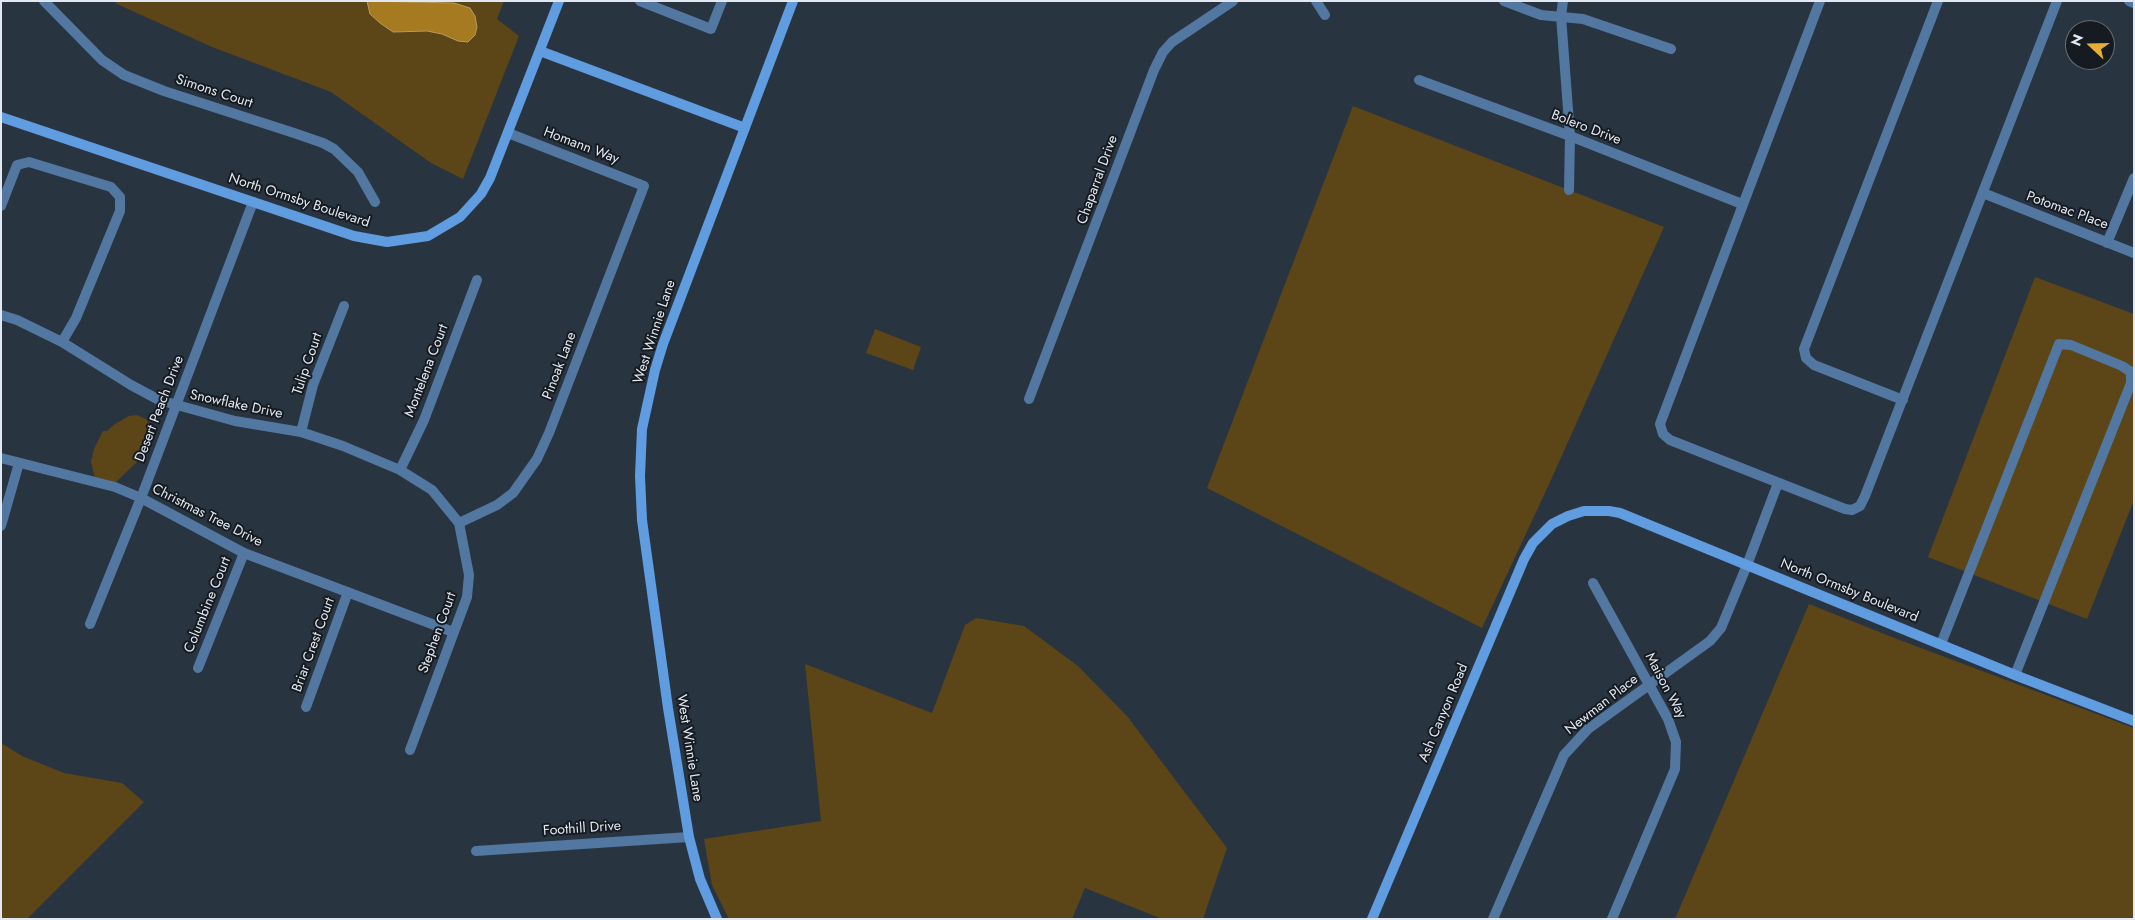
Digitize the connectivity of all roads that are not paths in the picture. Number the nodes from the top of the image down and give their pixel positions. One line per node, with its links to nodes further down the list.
1 (44, 1): 29 (street, Simons Court)
2 (559, 1): 18 (street, North Ormsby Boulevard)
3 (640, 1): 4 (street)
4 (722, 1)
5 (793, 1): 21 (street, West Winnie Lane)
6 (1233, 1): 38 (street, Chaparral Drive)
7 (1316, 1): 15 (street)
8 (1504, 1): 16 (street)
9 (1563, 1): 16 (street)
10 (1820, 1): 30 (street)
11 (1938, 1): 39 (street)
12 (2057, 1): 27 (street)
13 (2129, 1): 14 (street)
14 (2134, 3)
15 (1325, 15)
16 (1561, 16): 17 (street); 23 (street)
17 (1671, 49)
18 (540, 51): 21 (street); 22 (street, North Ormsby Boulevard)
19 (1419, 80): 23 (street, Bolero Drive)
20 (1, 117): 28 (street, North Ormsby Boulevard)
21 (745, 128): 63 (street, West Winnie Lane)
22 (508, 133): 25 (street, Homann Way); 28 (street, North Ormsby Boulevard)
23 (1570, 136): 26 (street); 30 (street, Bolero Drive)
24 (2134, 178): 32 (street, Potomac Place)
25 (644, 186): 47 (street, Pinoak Lane)
26 (1570, 190)
27 (1983, 193): 32 (street, Potomac Place); 39 (street)
28 (254, 202): 40 (street, Desert Peach Drive)
29 (375, 202)
30 (1742, 204): 45 (street)
31 (1, 206): 37 (street)
32 (2108, 243): 33 (street)
33 (2134, 253)
34 (476, 280): 44 (street, Montelena Court)
35 (344, 306): 41 (street, Tulip Court)
36 (1, 315): 37 (street, Snowflake Drive)
37 (62, 342): 40 (street, Snowflake Drive)
38 (1029, 399)
39 (1903, 400): 45 (street)
40 (176, 406): 41 (street, Snowflake Drive); 46 (street, Desert Peach Drive)
41 (301, 432): 44 (street, Snowflake Drive)
42 (1, 458): 43 (street, Christmas Tree Drive)
43 (19, 463): 46 (street, Christmas Tree Drive); 49 (street)
44 (400, 470): 47 (street, Snowflake Drive)
45 (1778, 482): 51 (street, Newman Place)
46 (141, 498): 50 (street, Christmas Tree Drive); 54 (street, Desert Peach Drive)
47 (459, 523): 55 (street, Stephen Court)
48 (1552, 524): 51 (street, North Ormsby Boulevard); 66 (street, Ash Canyon Road)
49 (1, 526)
50 (244, 553): 53 (street, Christmas Tree Drive); 57 (street, Columbine Court)
51 (1747, 564): 56 (street, North Ormsby Boulevard); 59 (street, Newman Place)
52 (1594, 583): 59 (street, Maison Way)
53 (348, 592): 55 (street, Christmas Tree Drive); 60 (street, Briar Crest Court)
54 (90, 624)
55 (454, 632): 62 (street, Stephen Court)
56 (1941, 644): 58 (street, North Ormsby Boulevard); 58 (street)
57 (198, 668)
58 (2015, 675): 61 (street, North Ormsby Boulevard)
59 (1649, 686): 67 (street, Newman Place); 68 (street, Maison Way)
60 (306, 707)
61 (2134, 720)
62 (410, 750)
63 (689, 837): 64 (street, Foothill Drive); 65 (street, West Winnie Lane)
64 (476, 851)
65 (717, 919)
66 (1372, 919)
67 (1493, 919)
68 (1612, 919)

